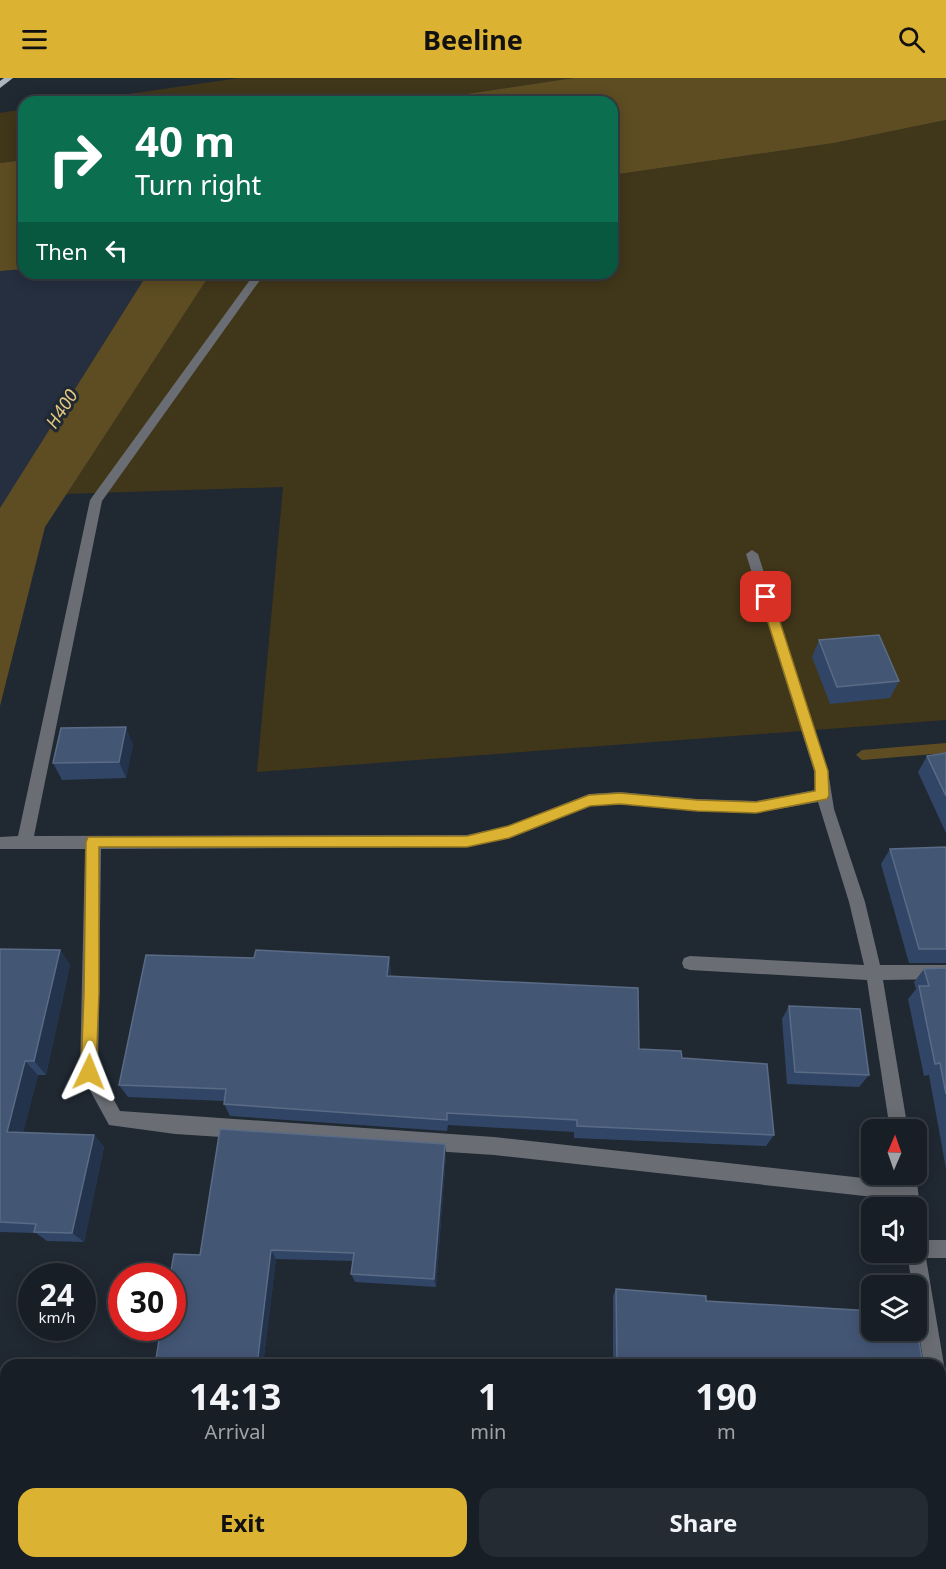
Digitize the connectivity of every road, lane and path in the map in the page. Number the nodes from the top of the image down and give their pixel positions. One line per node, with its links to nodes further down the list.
1 (9, 78): 2 (main road)
2 (0, 85)
3 (256, 279): 6 (street)
4 (752, 554): 5 (street)
5 (822, 795): 7 (street); 11 (street)
6 (25, 842): 7 (street); 8 (street)
7 (93, 842): 13 (street)
8 (0, 843)
9 (690, 963): 11 (street)
10 (946, 972): 11 (street)
11 (874, 973): 12 (street)
12 (897, 1119)
13 (909, 1191)
14 (946, 1249): 15 (street)
15 (927, 1250)
16 (918, 1263): 17 (street)
17 (933, 1359)

